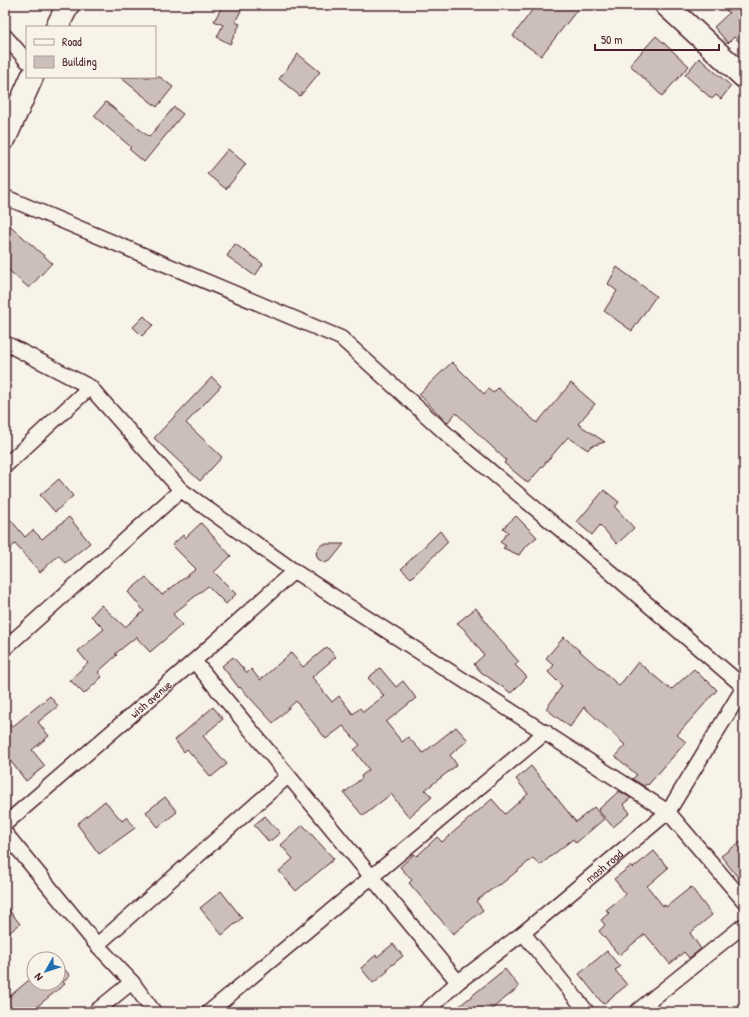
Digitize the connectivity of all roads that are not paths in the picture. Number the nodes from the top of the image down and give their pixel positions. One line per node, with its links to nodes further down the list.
1 (68, 5): 3 (main road)
2 (666, 5): 6 (main road)
3 (58, 26)
4 (5, 36): 5 (street)
5 (26, 61)
6 (744, 77)
7 (32, 78): 8 (main road)
8 (5, 138)
9 (5, 197): 17 (street)
10 (5, 343): 11 (street)
11 (90, 387): 12 (street); 13 (street)
12 (5, 466)
13 (181, 490): 14 (street); 15 (street)
14 (294, 571): 16 (street, wish avenue); 18 (street)
15 (5, 648)
16 (194, 661): 19 (street); 21 (street, wish avenue)
17 (744, 687): 20 (street, mash road)
18 (546, 732): 20 (street); 23 (street)
19 (288, 776): 23 (street); 27 (street)
20 (668, 812): 24 (street); 26 (street, mash road)
21 (5, 824)
22 (5, 834): 27 (street)
23 (372, 877): 29 (street); 32 (street)
24 (744, 901)
25 (744, 925): 35 (street)
26 (523, 933): 29 (street, mash road); 34 (street)
27 (97, 944): 28 (street)
28 (132, 982): 30 (street); 31 (street)
29 (458, 982): 33 (street, mash road)
30 (95, 1012)
31 (154, 1012)
32 (209, 1012)
33 (425, 1012)
34 (587, 1012)
35 (636, 1012)

